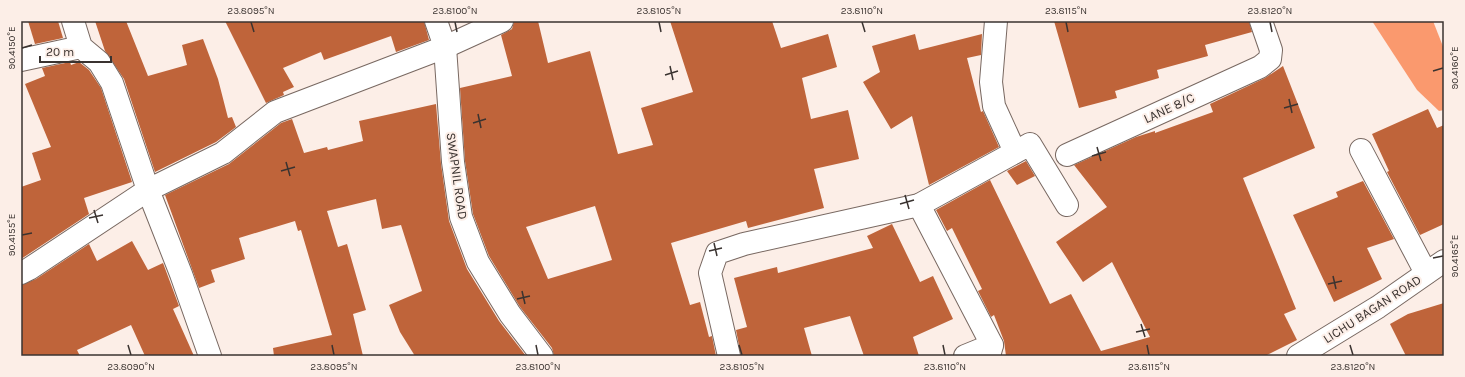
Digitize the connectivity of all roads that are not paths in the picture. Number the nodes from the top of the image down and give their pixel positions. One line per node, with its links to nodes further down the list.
1 (72, 21): 6 (street)
2 (436, 21): 7 (street, SWAPNIL ROAD)
3 (502, 21): 7 (street)
4 (996, 21): 10 (street)
5 (1261, 21): 11 (street, LANE 8/C)
6 (81, 47): 8 (street); 12 (street)
7 (445, 47): 12 (street); 20 (street, SWAPNIL ROAD)
8 (21, 60)
9 (1361, 150): 17 (street)
10 (1015, 152): 13 (street); 14 (street)
11 (1067, 155)
12 (148, 190): 16 (street); 19 (street)
13 (920, 206): 18 (street); 21 (street)
14 (1067, 206)
15 (1444, 261): 17 (street, LICHU BAGAN ROAD)
16 (21, 272)
17 (1426, 273): 23 (street, LICHU BAGAN ROAD)
18 (990, 350): 22 (street)
19 (210, 356)
20 (542, 356)
21 (729, 356)
22 (966, 356)
23 (1298, 356)

